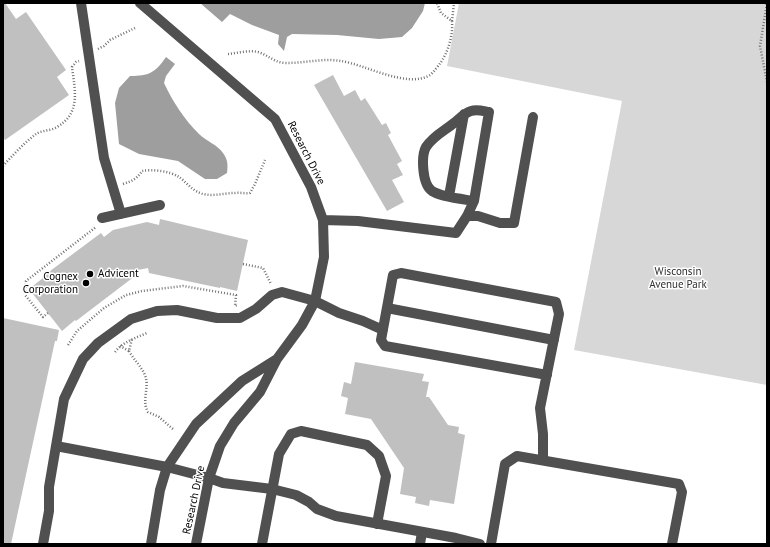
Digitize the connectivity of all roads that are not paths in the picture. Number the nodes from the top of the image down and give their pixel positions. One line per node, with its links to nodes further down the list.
1 (81, 3): 9 (street)
2 (130, 3): 3 (street, Research Drive)
3 (141, 4): 12 (street, Research Drive)
4 (464, 114): 6 (street); 6 (street); 7 (street)
5 (533, 117): 10 (street)
6 (449, 196): 7 (street)
7 (474, 201): 10 (street)
8 (160, 205): 9 (street)
9 (121, 214): 11 (street)
10 (466, 216): 12 (street)
11 (102, 218)
12 (323, 220): 13 (street, Research Drive)
13 (315, 301): 15 (street); 17 (street, Research Drive); 19 (street)
14 (386, 308): 15 (street); 16 (street); 16 (street)
15 (382, 330): 18 (street)
16 (554, 340): 18 (street)
17 (277, 359): 21 (street, Research Drive); 22 (street, Research Drive)
18 (547, 375): 20 (street)
19 (56, 446): 21 (street); 26 (street)
20 (543, 460): 32 (street); 33 (street)
21 (167, 467): 22 (street); 27 (street, Research Drive)
22 (209, 478): 23 (street); 28 (street, Research Drive)
23 (272, 489): 24 (street); 24 (street); 29 (street)
24 (377, 524): 25 (street)
25 (422, 532): 30 (street); 31 (street)
26 (43, 544)
27 (151, 544)
28 (196, 544)
29 (262, 544)
30 (420, 544)
31 (480, 544)
32 (491, 544)
33 (672, 544)

